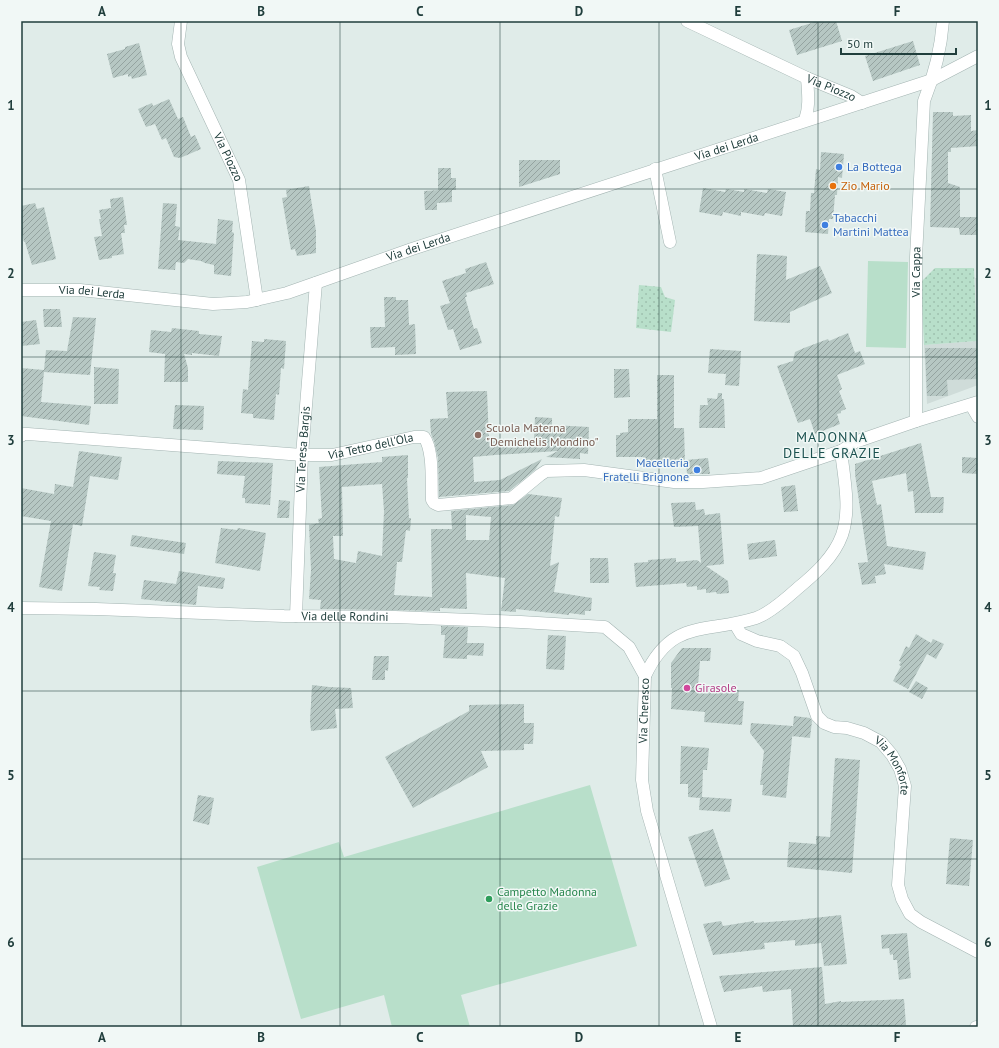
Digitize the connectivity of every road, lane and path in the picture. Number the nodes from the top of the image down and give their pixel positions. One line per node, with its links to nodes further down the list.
1 (181, 21): 13 (street, Via Piozzo)
2 (686, 21): 5 (street, Via Piozzo)
3 (943, 21): 6 (street, Via Cappa)
4 (978, 56): 6 (street, Via Piozzo)
5 (807, 78): 7 (street, Via Piozzo); 8 (street)
6 (932, 80): 7 (street, Via Piozzo); 16 (street, Via Cappa)
7 (862, 103): 8 (street, Via dei Lerda)
8 (805, 120): 9 (street, Via dei Lerda)
9 (655, 169): 10 (street); 11 (street, Via dei Lerda)
10 (670, 242)
11 (316, 283): 13 (street, Via dei Lerda); 19 (street, Via Teresa Bargis)
12 (21, 290): 13 (street, Via dei Lerda)
13 (257, 300)
14 (974, 404): 15 (street); 16 (street)
15 (978, 417)
16 (916, 421): 18 (street)
17 (21, 436): 19 (street, Via Tetto dell'Ola)
18 (841, 451): 19 (street, Via Tetto dell'Ola); 22 (street, Via Cherasco)
19 (302, 456): 21 (street, Via Teresa Bargis)
20 (21, 608): 21 (street, Via delle Rondini)
21 (296, 616): 23 (street, Via delle Rondini)
22 (735, 624): 23 (street, Via Cherasco); 24 (street, Via Monforte)
23 (645, 676): 25 (street, Via Cherasco)
24 (978, 952)
25 (712, 1027)

